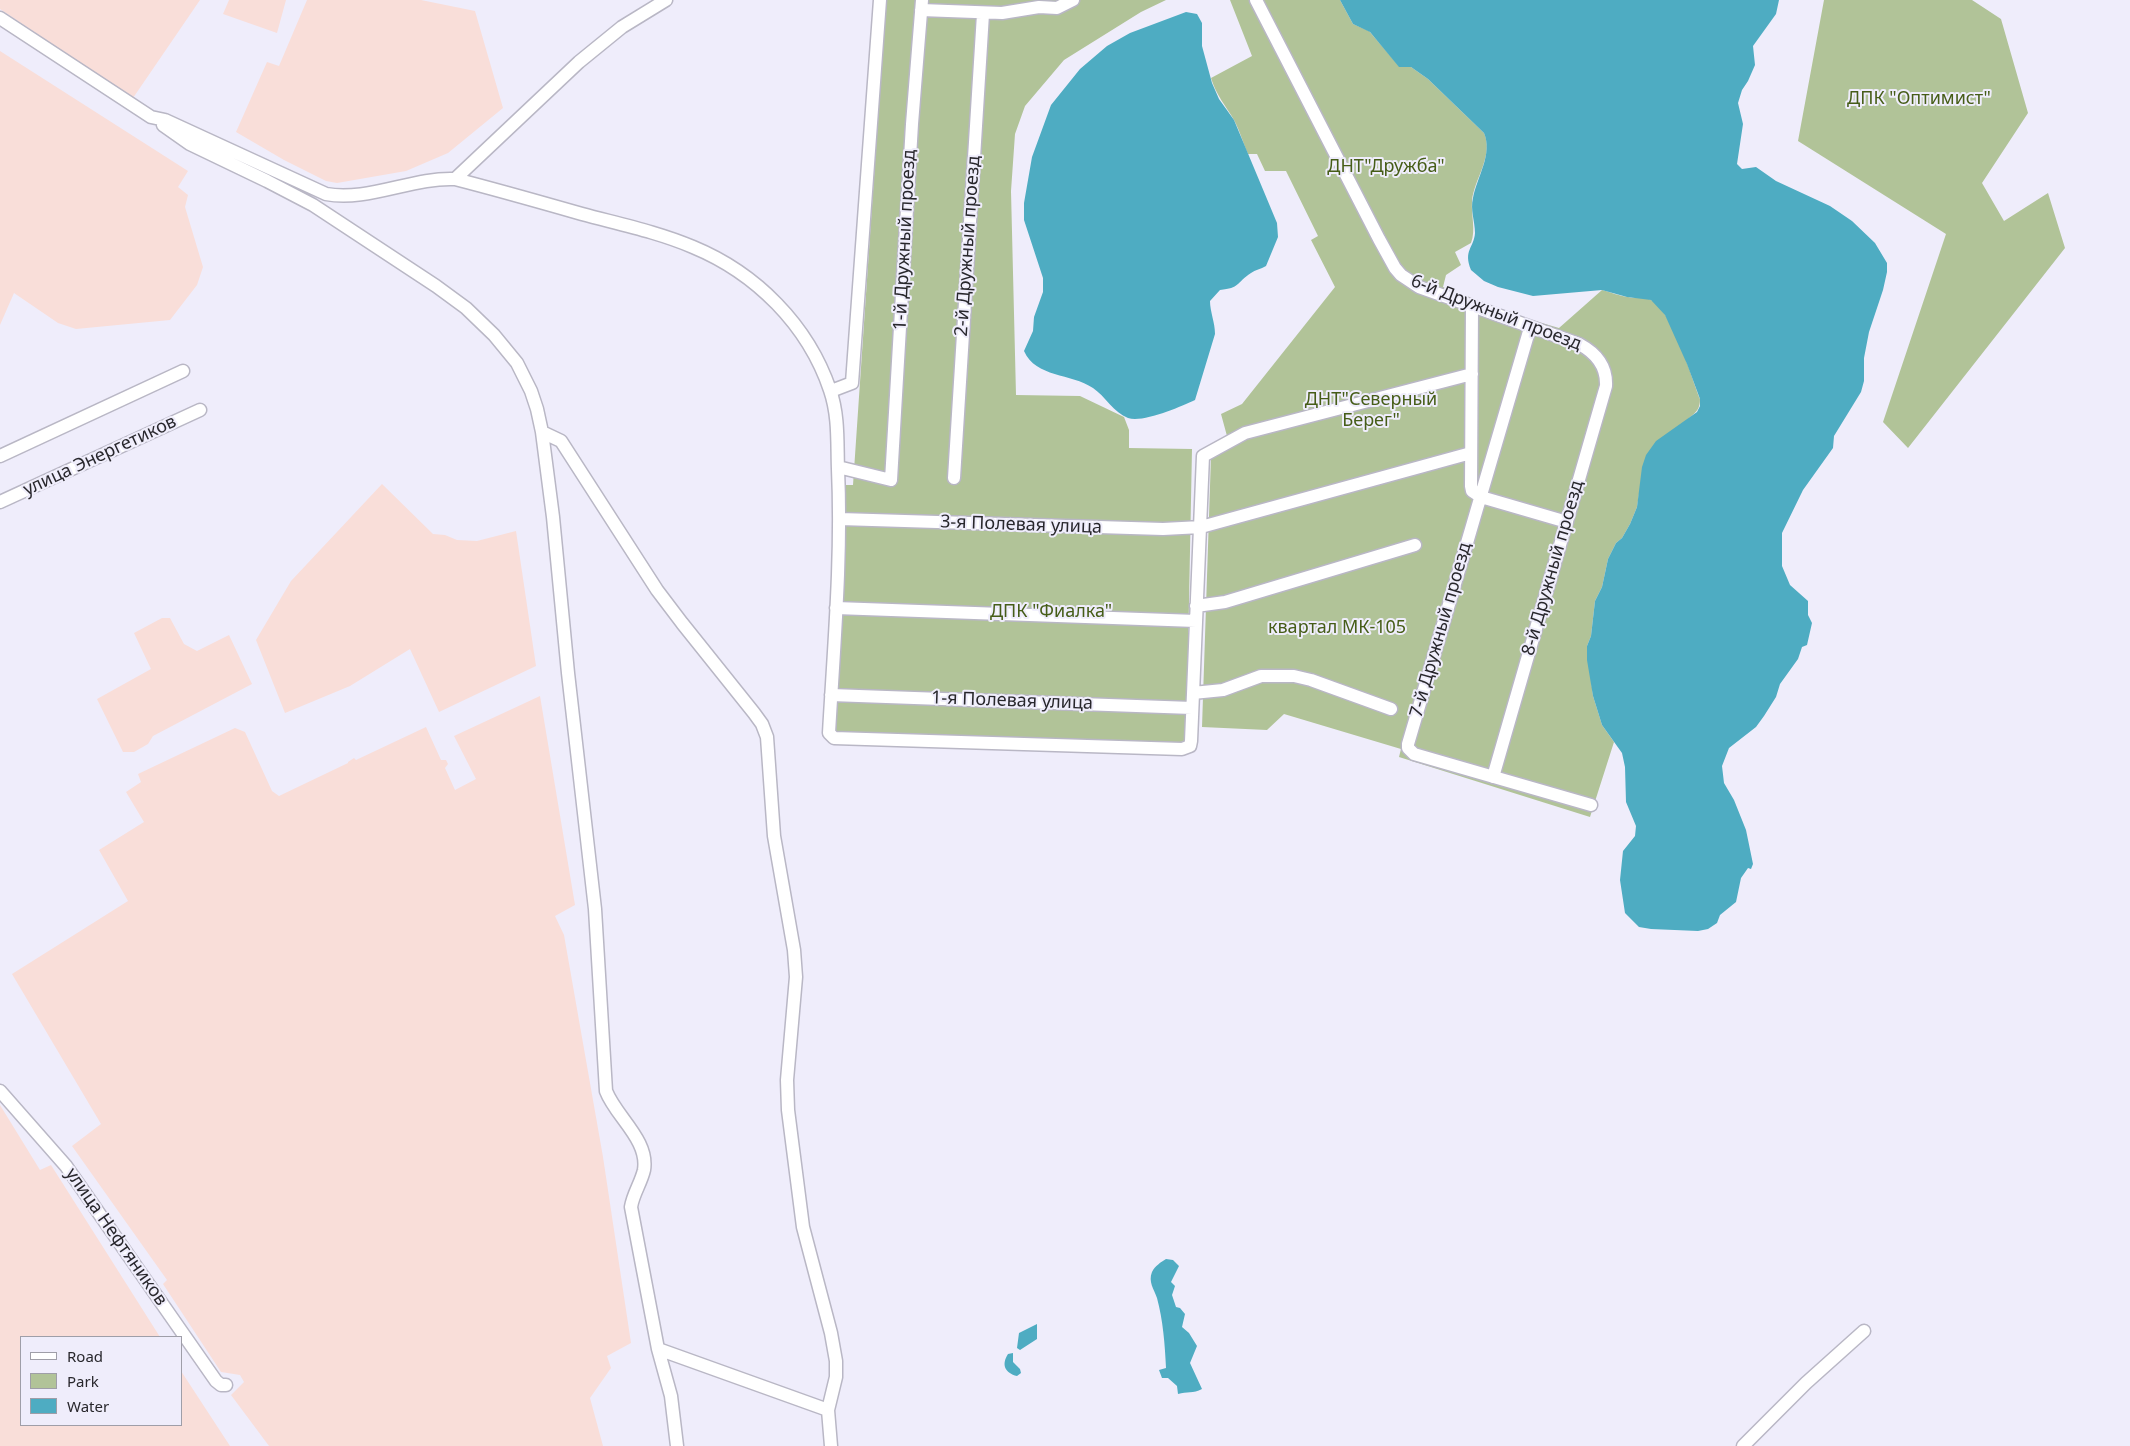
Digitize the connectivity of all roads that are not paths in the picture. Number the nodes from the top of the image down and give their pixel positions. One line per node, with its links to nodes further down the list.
1 (666, 0): 10 (street)
2 (880, 0): 16 (street)
3 (1073, 0): 5 (street)
4 (1256, 0): 11 (street, 6-й Дружный проезд)
5 (1039, 4): 7 (street)
6 (921, 5): 7 (street); 21 (street, 1-й Дружный проезд)
7 (983, 14): 22 (street, 2-й Дружный проезд)
8 (0, 18): 9 (street)
9 (151, 117): 10 (street); 18 (street)
10 (455, 179): 16 (street)
11 (1472, 307): 12 (street, 6-й Дружный проезд); 15 (street)
12 (1530, 328): 13 (street, 6-й Дружный проезд); 23 (street, 7-й Дружный проезд)
13 (1598, 360): 26 (street, 8-й Дружный проезд)
14 (183, 371): 20 (street)
15 (1472, 374): 19 (street); 27 (street)
16 (830, 391): 21 (street)
17 (200, 410): 24 (street, улица Энергетиков)
18 (542, 432): 40 (street); 42 (street)
19 (1471, 453): 23 (street); 27 (street, 3-я Полевая улица)
20 (0, 456)
21 (838, 467): 25 (street)
22 (954, 478)
23 (1481, 497): 26 (street); 36 (street, 7-й Дружный проезд)
24 (0, 502)
25 (840, 519): 27 (street, 3-я Полевая улица); 30 (street)
26 (1567, 522): 36 (street, 8-й Дружный проезд)
27 (1201, 527): 29 (street)
28 (1415, 545): 29 (street)
29 (1196, 606): 31 (street)
30 (836, 608): 31 (street); 33 (street)
31 (1196, 621): 32 (street)
32 (1193, 693): 34 (street); 35 (street)
33 (831, 695): 34 (street, 1-я Полевая улица); 34 (street)
34 (1192, 708)
35 (1391, 709)
36 (1493, 777): 37 (street, 7-й Дружный проезд)
37 (1591, 805)
38 (0, 1091): 41 (street, улица Нефтяников)
39 (1864, 1330): 45 (street)
40 (658, 1349): 42 (street); 43 (street)
41 (226, 1385)
42 (828, 1410): 44 (street)
43 (676, 1446)
44 (831, 1446)
45 (1743, 1446)

